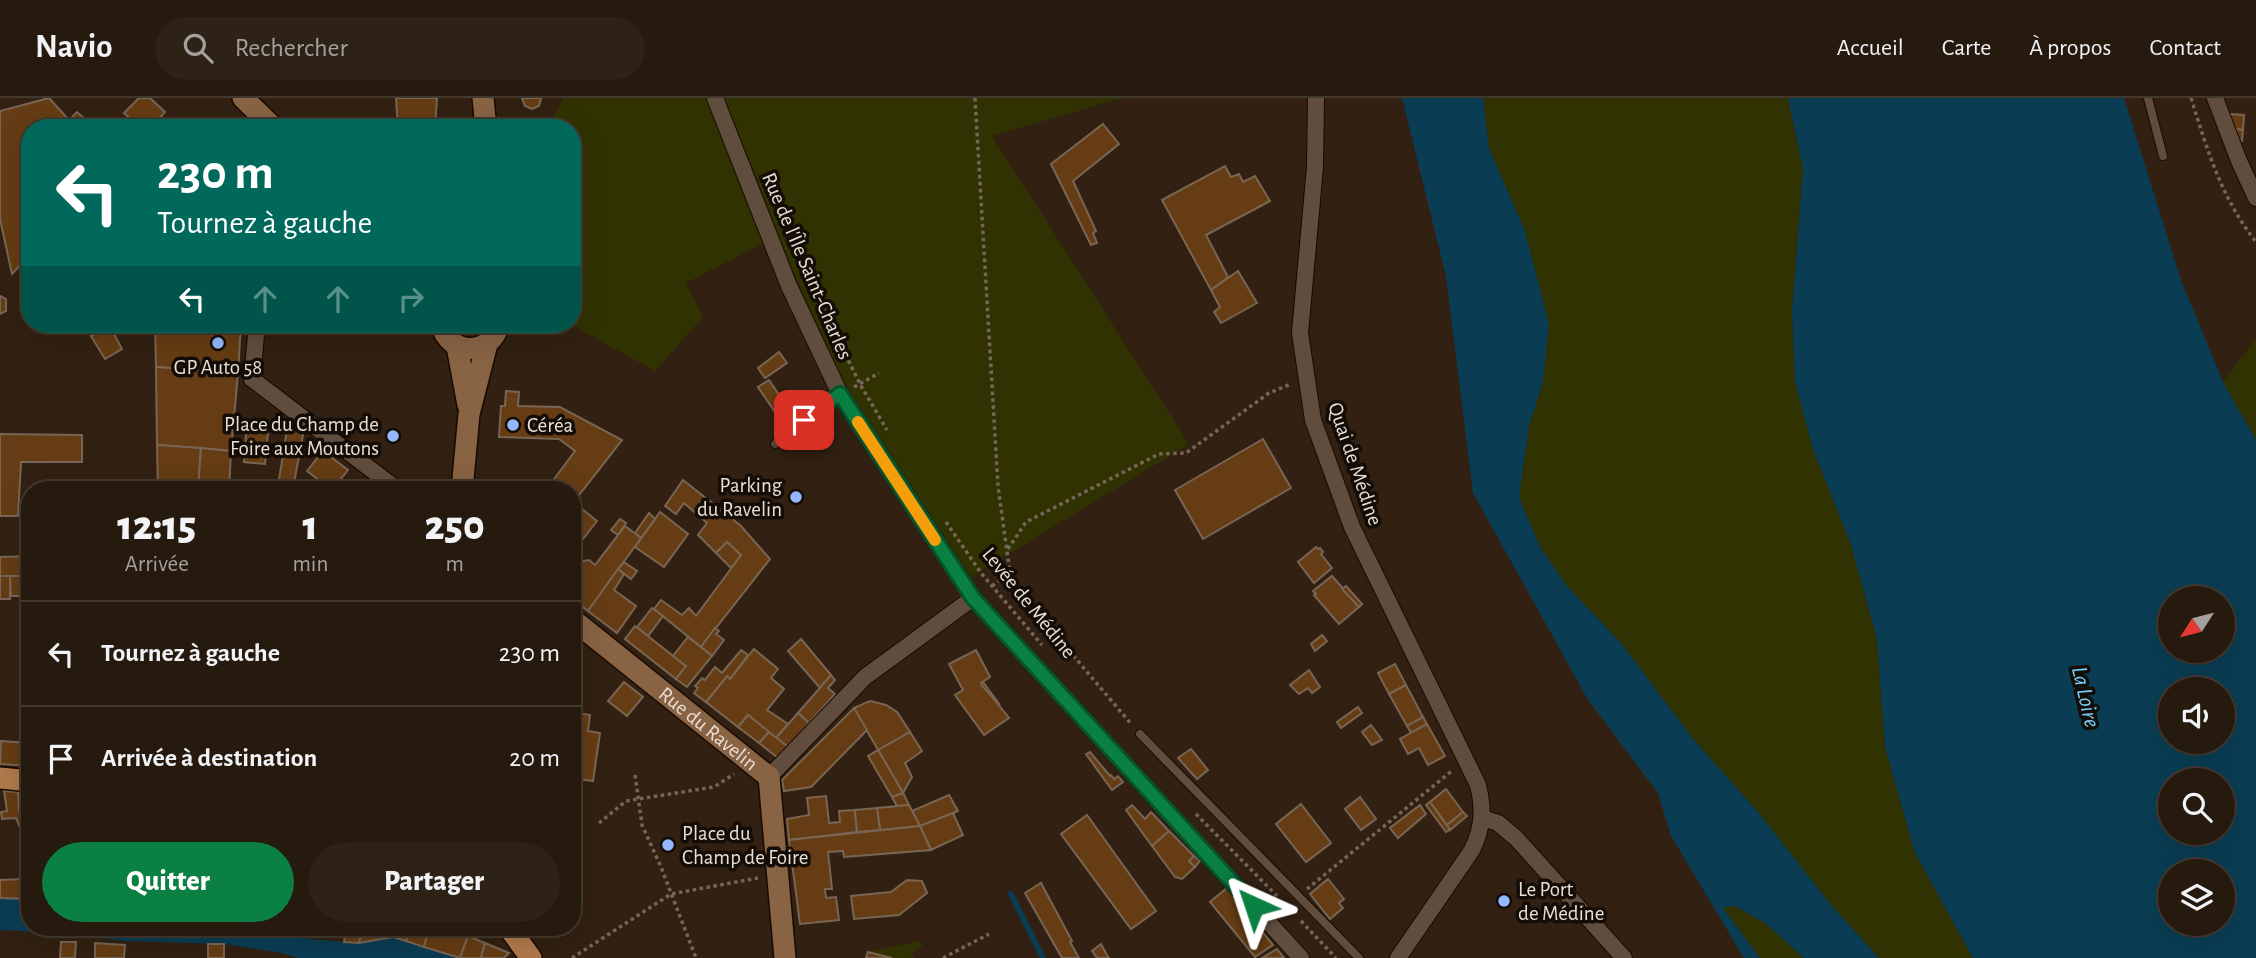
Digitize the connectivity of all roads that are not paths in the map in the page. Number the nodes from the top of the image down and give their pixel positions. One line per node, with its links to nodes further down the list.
1 (243, 98): 7 (main road)
2 (483, 98): 8 (main road)
3 (715, 98): 16 (street, Rue de l'Île Saint-Charles)
4 (1316, 98): 27 (street, Quai de Médine)
5 (2148, 98): 9 (lane)
6 (2215, 98): 10 (street)
7 (265, 119)
8 (485, 119)
9 (2163, 156)
10 (2256, 198)
11 (256, 333): 19 (street)
12 (444, 333): 15 (main road)
13 (495, 333): 14 (main road)
14 (487, 344): 15 (main road); 17 (main road)
15 (457, 346): 17 (main road)
16 (840, 394): 18 (lane); 21 (street, Rue de l'Île Saint-Charles)
17 (469, 414): 20 (main road)
18 (775, 444)
19 (386, 481)
20 (463, 481)
21 (973, 598): 24 (street); 31 (street, Rue de l'Île Saint-Charles)
22 (581, 626): 24 (main road, Rue du Ravelin)
23 (1140, 734): 32 (lane)
24 (769, 776): 30 (main road, Rue du Ravelin)
25 (0, 778): 26 (main road)
26 (21, 780)
27 (1483, 818): 33 (street, Quai de Médine); 34 (street)
28 (515, 936): 29 (main road)
29 (531, 958)
30 (785, 958)
31 (1301, 958)
32 (1359, 958)
33 (1398, 958)
34 (1624, 958)

